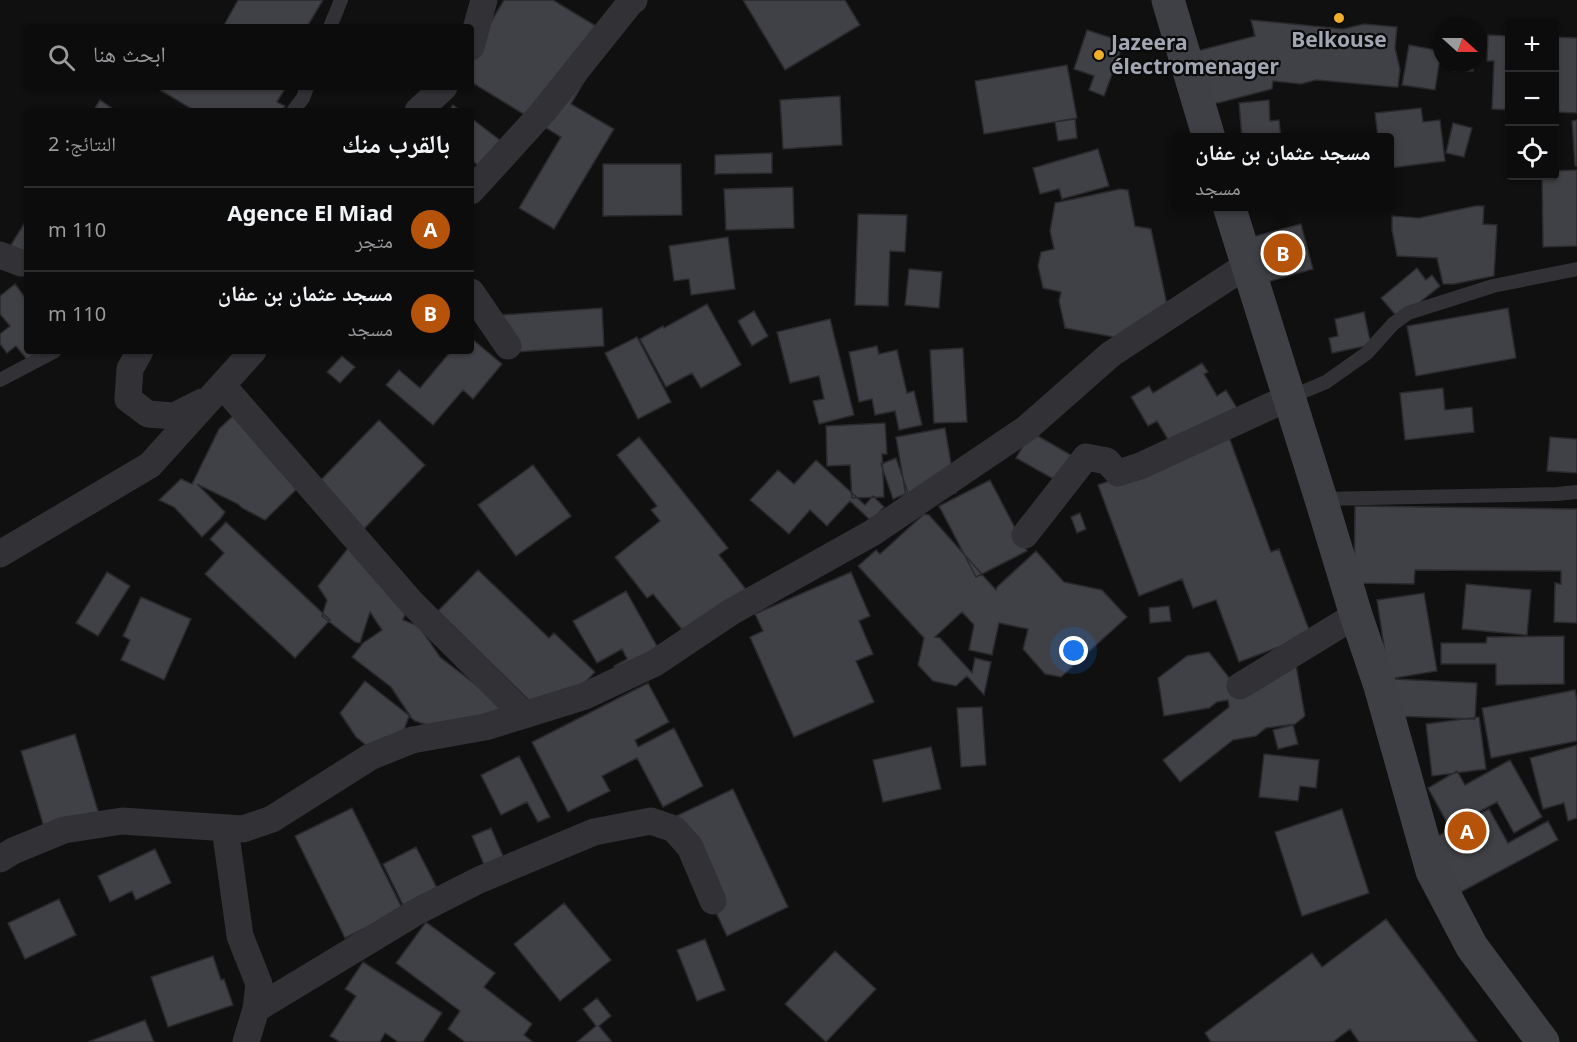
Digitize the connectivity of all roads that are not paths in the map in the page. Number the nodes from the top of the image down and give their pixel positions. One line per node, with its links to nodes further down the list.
1 (341, 0): 5 (lane)
2 (484, 0): 6 (street)
3 (634, 0): 12 (street)
4 (1168, 0): 11 (main road)
5 (331, 24)
6 (474, 36)
7 (306, 90): 9 (lane)
8 (441, 90): 10 (street)
9 (295, 108)
10 (421, 108)
11 (1208, 133)
12 (474, 188)
13 (1230, 211): 16 (main road)
14 (0, 255): 15 (street)
15 (24, 263)
16 (1247, 265): 25 (main road); 32 (street)
17 (1577, 269): 25 (lane)
18 (474, 296): 19 (street)
19 (508, 346)
20 (49, 354): 23 (lane)
21 (138, 354): 24 (street)
22 (250, 354): 24 (street)
23 (0, 380)
24 (218, 391): 29 (street); 32 (street)
25 (1288, 398): 27 (main road); 28 (street)
26 (1577, 492): 27 (lane)
27 (1321, 499): 30 (main road)
28 (1025, 535)
29 (0, 554)
30 (1356, 615): 31 (street); 38 (main road)
31 (1240, 686)
32 (524, 715): 33 (street)
33 (225, 828): 34 (street); 36 (street)
34 (0, 859)
35 (713, 901): 36 (street)
36 (256, 1009): 37 (street)
37 (246, 1042)
38 (1543, 1042)

